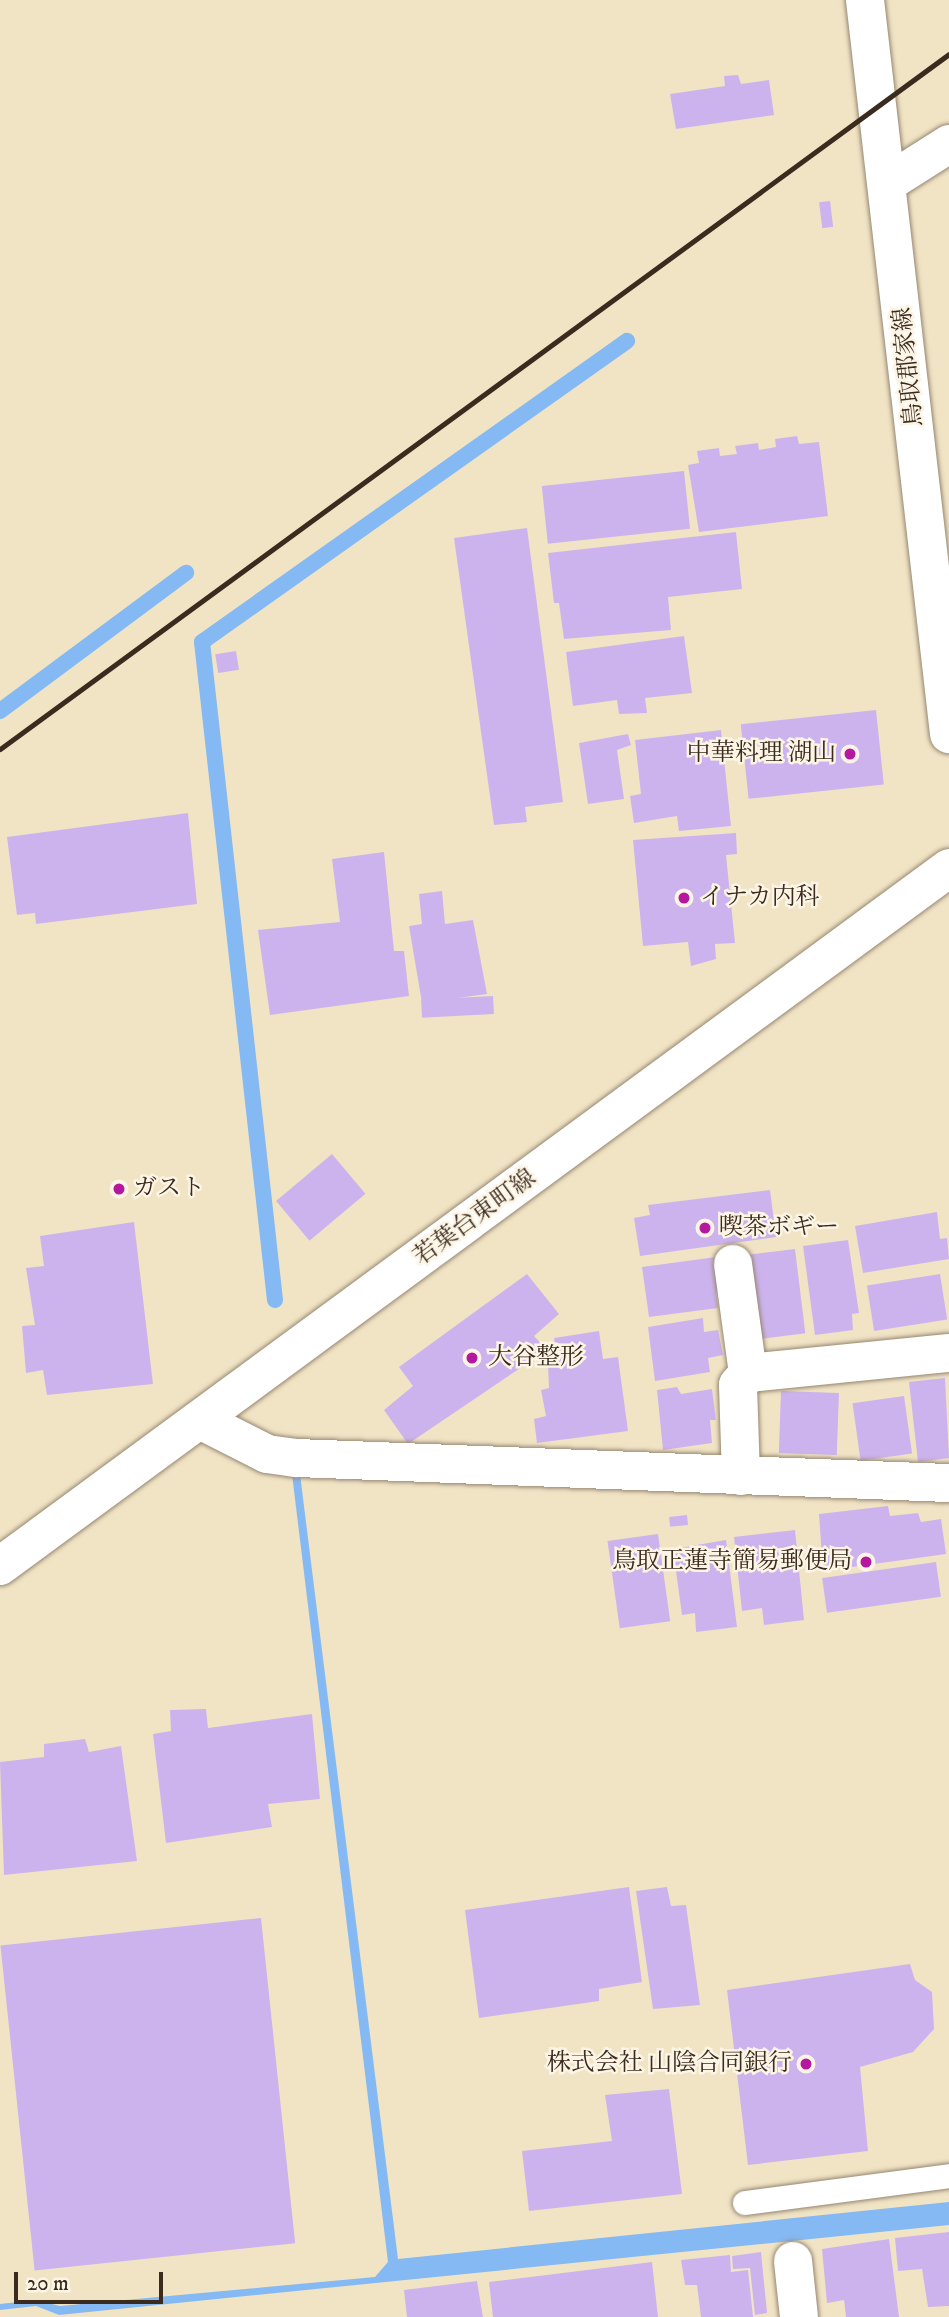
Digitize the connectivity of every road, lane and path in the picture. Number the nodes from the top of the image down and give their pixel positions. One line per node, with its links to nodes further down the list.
1 (865, 0): 3 (main road, 鳥取郡家線)
2 (949, 144): 3 (main road)
3 (889, 182): 4 (main road, 鳥取郡家線)
4 (949, 734)
5 (949, 868): 9 (main road, 若葉台東町線)
6 (733, 1264): 8 (main road)
7 (949, 1353): 8 (main road)
8 (748, 1373): 10 (main road)
9 (202, 1421): 10 (main road); 12 (main road, 若葉台東町線)
10 (741, 1476): 11 (main road)
11 (949, 1483)
12 (0, 1566)
13 (949, 2176): 14 (lane)
14 (745, 2203)
15 (793, 2261): 16 (main road)
16 (799, 2317)

